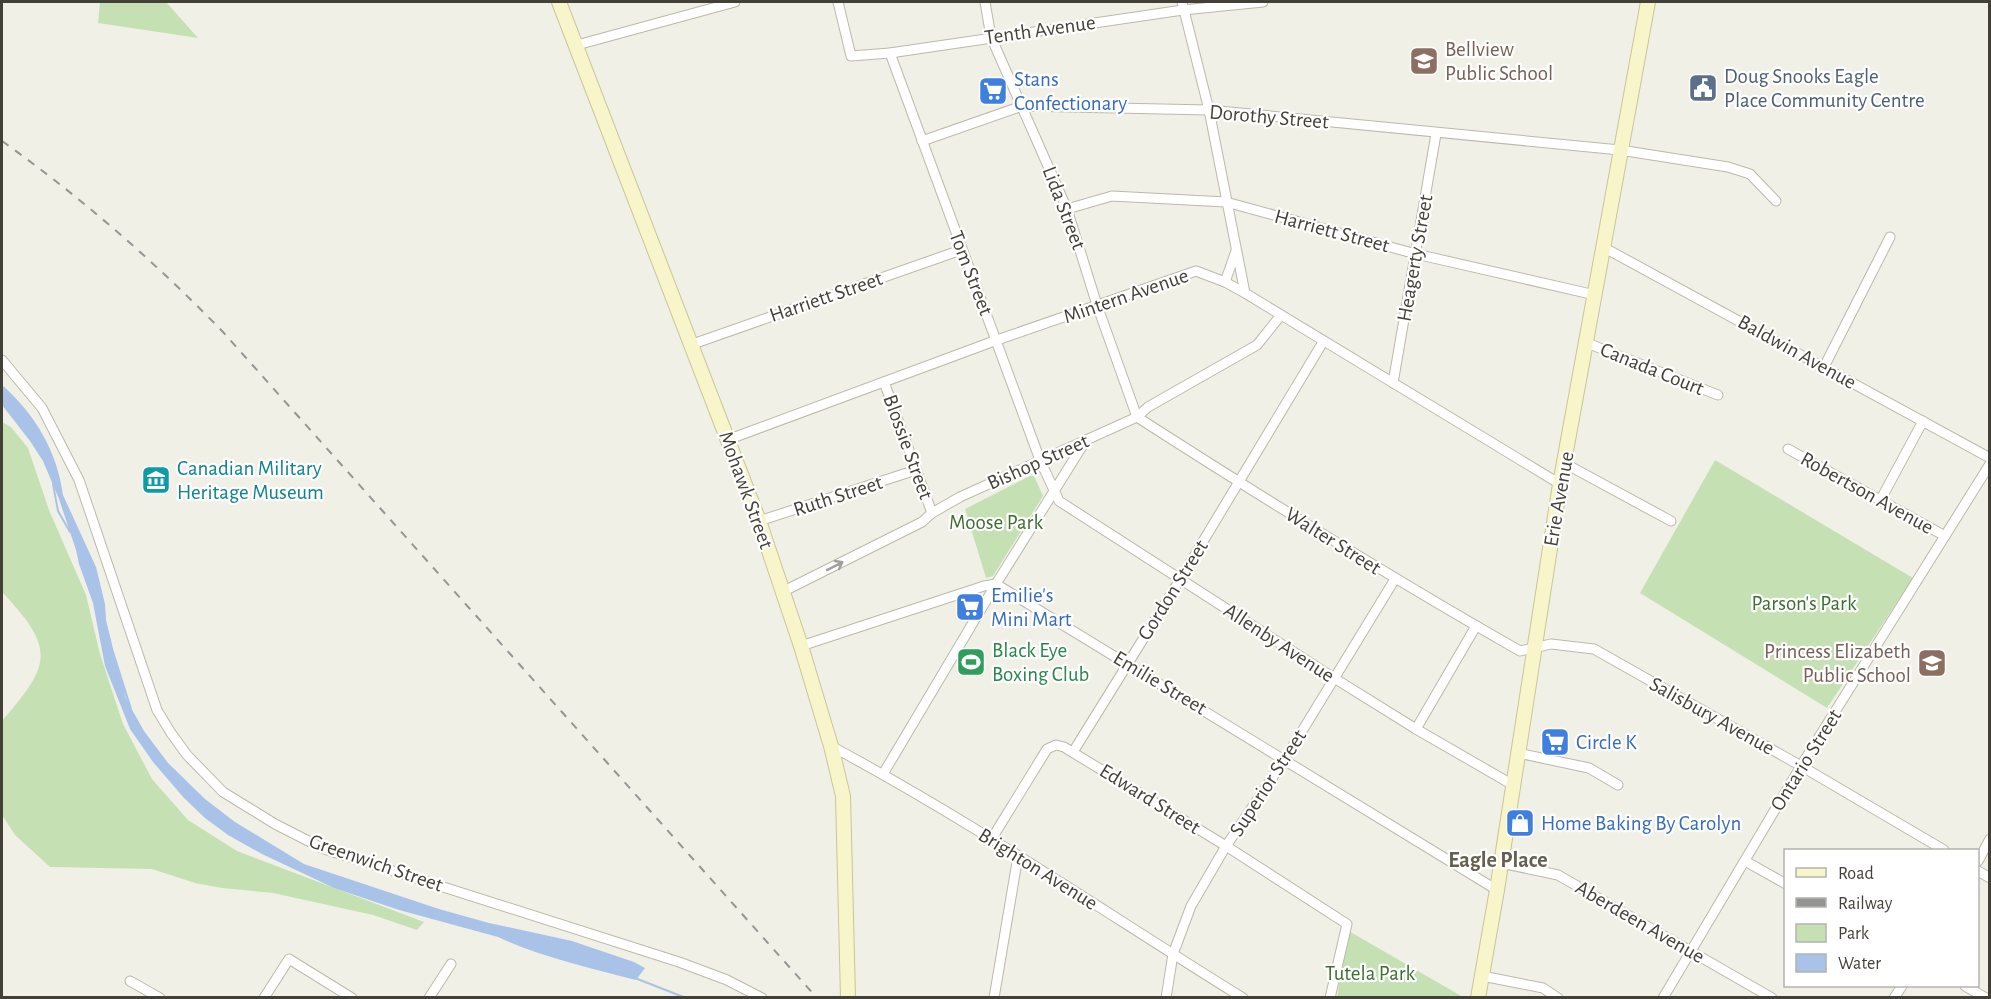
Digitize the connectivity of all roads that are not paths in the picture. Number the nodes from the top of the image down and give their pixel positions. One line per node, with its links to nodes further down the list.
1 (559, 2): 9 (street, Mohawk Street)
2 (735, 2): 9 (street)
3 (838, 2): 10 (street, Tenth Avenue)
4 (985, 2): 8 (street, Lida Street)
5 (1263, 2): 7 (street, Tenth Avenue)
6 (1648, 2): 15 (street, Erie Avenue)
7 (1182, 6): 8 (street, Tenth Avenue); 12 (street)
8 (992, 37): 10 (street, Tenth Avenue); 11 (street, Lida Street)
9 (577, 45): 32 (street, Mohawk Street)
10 (890, 53): 14 (street, Tom Street)
11 (1022, 106): 12 (street, Dorothy Street); 14 (street, Dorothy Street); 18 (street, Lida Street)
12 (1209, 110): 13 (street, Dorothy Street); 17 (street)
13 (1436, 134): 15 (street, Dorothy Street); 23 (street, Heagerty Street)
14 (922, 141): 21 (street, Tom Street)
15 (1620, 150): 16 (street, Dorothy Street); 20 (street, Erie Avenue)
16 (1776, 201)
17 (1226, 202): 18 (street, Harriett Street); 22 (street); 23 (street, Harriett Street)
18 (1067, 209): 27 (street, Lida Street)
19 (1890, 237): 34 (street)
20 (1603, 247): 26 (street, Erie Avenue); 34 (street, Baldwin Avenue)
21 (961, 250): 29 (street, Tom Street); 32 (street, Harriett Street)
22 (1236, 251): 24 (street); 25 (street)
23 (1416, 254): 26 (street, Harriett Street); 36 (street, Heagerty Street)
24 (1226, 282): 25 (street, Mintern Avenue); 27 (street, Mintern Avenue)
25 (1245, 293): 28 (street, Mintern Avenue)
26 (1595, 295): 31 (street, Erie Avenue)
27 (1097, 305): 29 (street, Mintern Avenue); 38 (street, Lida Street)
28 (1281, 315): 30 (street, Mintern Avenue); 38 (street, Bishop Street)
29 (997, 340): 35 (street, Mintern Avenue); 44 (street, Tom Street)
30 (1323, 342): 36 (street, Mintern Avenue); 48 (street, Gordon Street)
31 (1587, 343): 37 (street, Canada Court); 45 (street, Erie Avenue)
32 (690, 345): 40 (street, Mohawk Street)
33 (2, 360): 94 (street, Greenwich Street)
34 (1824, 367): 39 (street, Baldwin Avenue)
35 (884, 382): 40 (street, Mintern Avenue); 47 (street, Blossie Street)
36 (1393, 383): 49 (street, Mintern Avenue)
37 (1718, 395)
38 (1137, 417): 41 (street, Bishop Street); 48 (street, Walter Street)
39 (1923, 421): 43 (street, Baldwin Avenue); 51 (street)
40 (727, 440): 53 (street, Mohawk Street)
41 (1086, 440): 44 (street, Bishop Street); 50 (street)
42 (1788, 449): 51 (street, Robertson Avenue)
43 (1989, 458)
44 (1040, 459): 50 (street, Tom Street); 52 (street, Bishop Street)
45 (1564, 463): 49 (street, Erie Avenue); 54 (street)
46 (1989, 464): 55 (street, Ontario Street)
47 (916, 470): 52 (street, Blossie Street); 53 (street, Ruth Street)
48 (1238, 482): 56 (street, Gordon Street); 57 (street, Walter Street)
49 (1560, 484): 62 (street, Erie Avenue)
50 (1053, 492): 56 (street, Allenby Avenue); 58 (street)
51 (1881, 500): 55 (street, Robertson Avenue)
52 (932, 513): 59 (street, Bishop Street, one-way to 52)
53 (759, 521): 59 (street, Mohawk Street)
54 (1671, 521)
55 (1945, 536): 70 (street, Ontario Street)
56 (1181, 578): 63 (street, Gordon Street); 64 (street, Allenby Avenue)
57 (1395, 579): 60 (street, Walter Street); 64 (street, Superior Street)
58 (996, 584): 61 (street); 63 (street, Emilie Street); 71 (street)
59 (782, 592): 61 (street, Mohawk Street)
60 (1476, 626): 62 (street, Walter Street); 65 (street)
61 (801, 646): 66 (street, Mohawk Street)
62 (1534, 649): 68 (street, Erie Avenue); 70 (street, Salisbury Avenue)
63 (1127, 663): 67 (street, Gordon Street); 69 (street, Emilie Street)
64 (1334, 678): 65 (street, Allenby Avenue); 69 (street, Superior Street)
65 (1416, 729): 72 (street, Allenby Avenue)
66 (831, 746): 71 (street, Brighton Avenue); 95 (street, Mohawk Street)
67 (1073, 752): 75 (street); 76 (street, Edward Street)
68 (1518, 753): 72 (street, Erie Avenue); 73 (street)
69 (1285, 759): 76 (street, Superior Street); 83 (street, Emilie Street)
70 (1801, 766): 77 (street, Salisbury Avenue); 80 (street, Ontario Street)
71 (883, 774): 75 (street, Brighton Avenue)
72 (1513, 785): 81 (street, Erie Avenue)
73 (1618, 785)
74 (1989, 839): 79 (street)
75 (992, 840): 78 (street, Brighton Avenue)
76 (1226, 846): 85 (street, Superior Street); 99 (street, Edward Street)
77 (1942, 849)
78 (1018, 856): 85 (street, Brighton Avenue); 96 (street)
79 (1979, 857)
80 (1745, 861): 82 (street); 84 (street, Ontario Street)
81 (1501, 863): 83 (street, Erie Avenue); 84 (street, Aberdeen Avenue)
82 (1784, 883)
83 (1497, 890): 87 (street, Erie Avenue)
84 (1691, 951): 102 (street, Ontario Street); 103 (street, Aberdeen Avenue)
85 (1173, 954): 97 (street, Superior Street); 98 (street, Brighton Avenue)
86 (451, 964): 93 (street)
87 (1482, 976): 100 (street, Erie Avenue); 101 (street)
88 (130, 981): 90 (street)
89 (1967, 987): 104 (street)
90 (160, 998)
91 (264, 998): 92 (street)
92 (352, 998)
93 (429, 998)
94 (762, 998)
95 (848, 998)
96 (994, 998)
97 (1166, 998)
98 (1243, 998)
99 (1330, 998)
100 (1478, 998)
101 (1558, 998)
102 (1663, 998)
103 (1772, 998)
104 (1986, 998)

